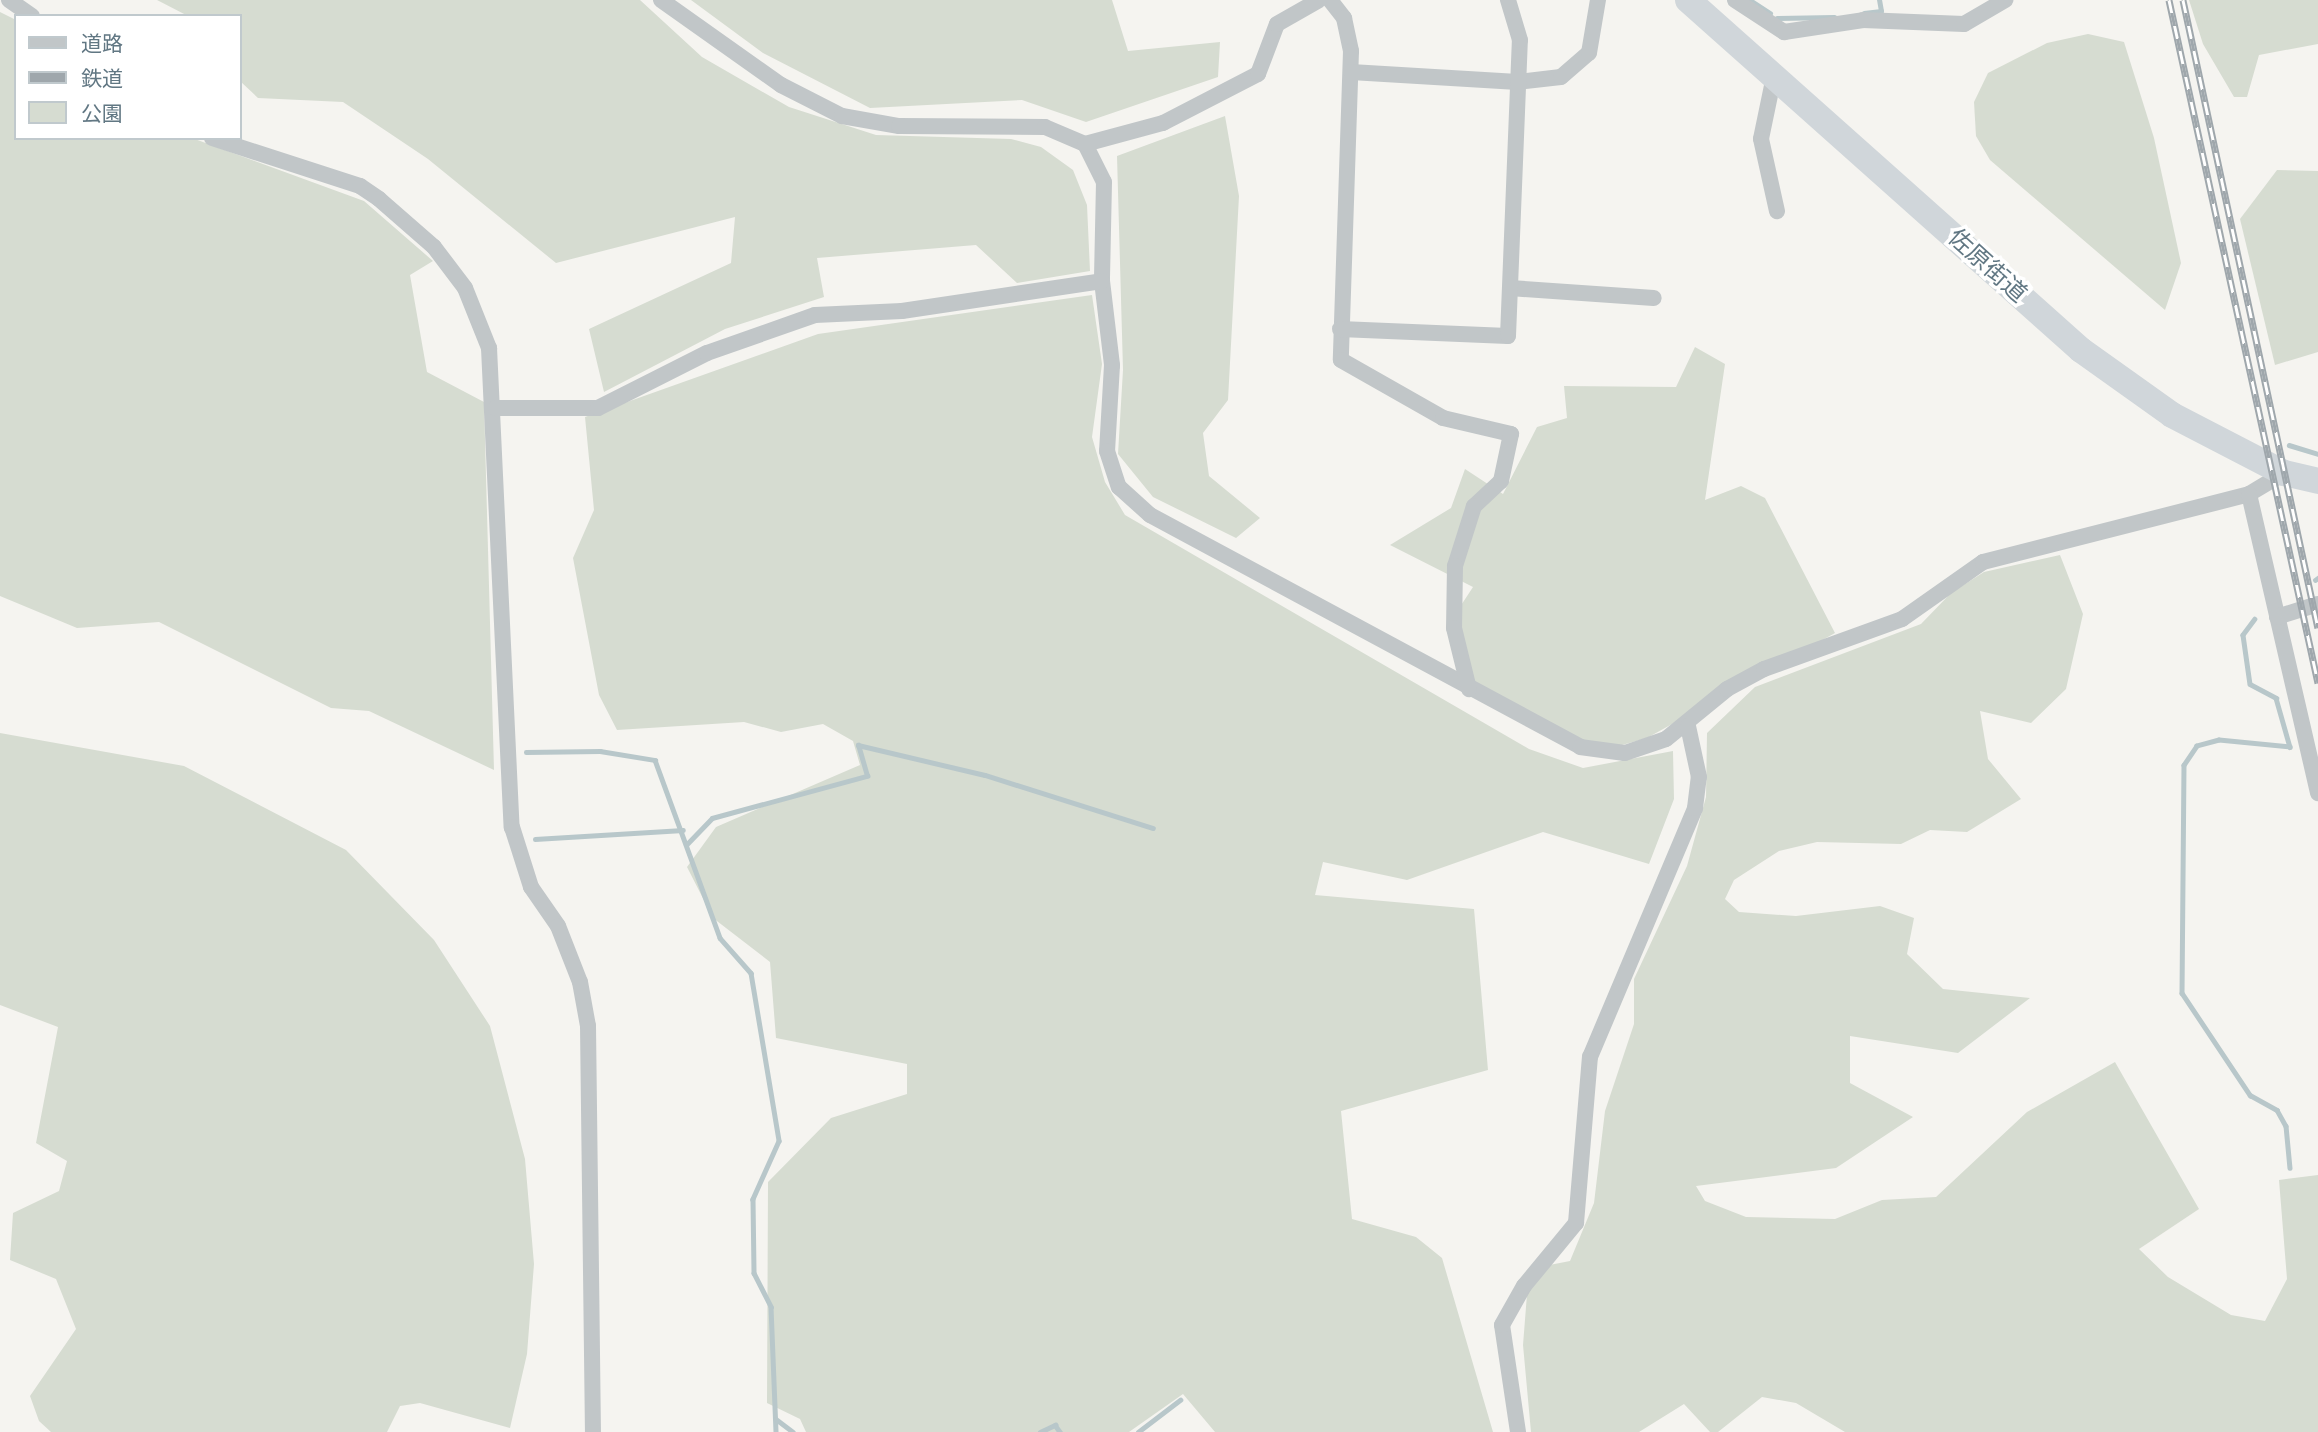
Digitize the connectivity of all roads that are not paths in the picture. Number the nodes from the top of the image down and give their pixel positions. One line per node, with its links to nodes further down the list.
1 (9, 0): 10 (street)
2 (661, 0): 15 (street)
3 (1319, 0): 15 (street)
4 (1330, 0): 11 (street)
5 (1508, 0): 13 (street)
6 (1598, 0): 13 (street)
7 (1688, 0): 12 (highway, 佐原街道)
8 (1735, 0): 9 (street)
9 (2005, 0)
10 (29, 14)
11 (1351, 72): 13 (street); 20 (street)
12 (1774, 76): 16 (street); 22 (highway, 佐原街道)
13 (1518, 82): 18 (street)
14 (218, 140): 21 (street)
15 (1085, 144): 17 (street)
16 (1777, 211)
17 (1102, 281): 21 (street); 27 (street)
18 (1510, 288): 19 (street); 20 (street)
19 (1654, 298)
20 (1340, 328): 27 (street)
21 (496, 408): 30 (street)
22 (2284, 473): 23 (highway, 佐原街道); 24 (street)
23 (2318, 481)
24 (2249, 494): 26 (street); 28 (street)
25 (2318, 604): 26 (street)
26 (2277, 617): 29 (street)
27 (1469, 689): 28 (street)
28 (1688, 726): 31 (street)
29 (2318, 793)
30 (593, 1432)
31 (1518, 1432)

